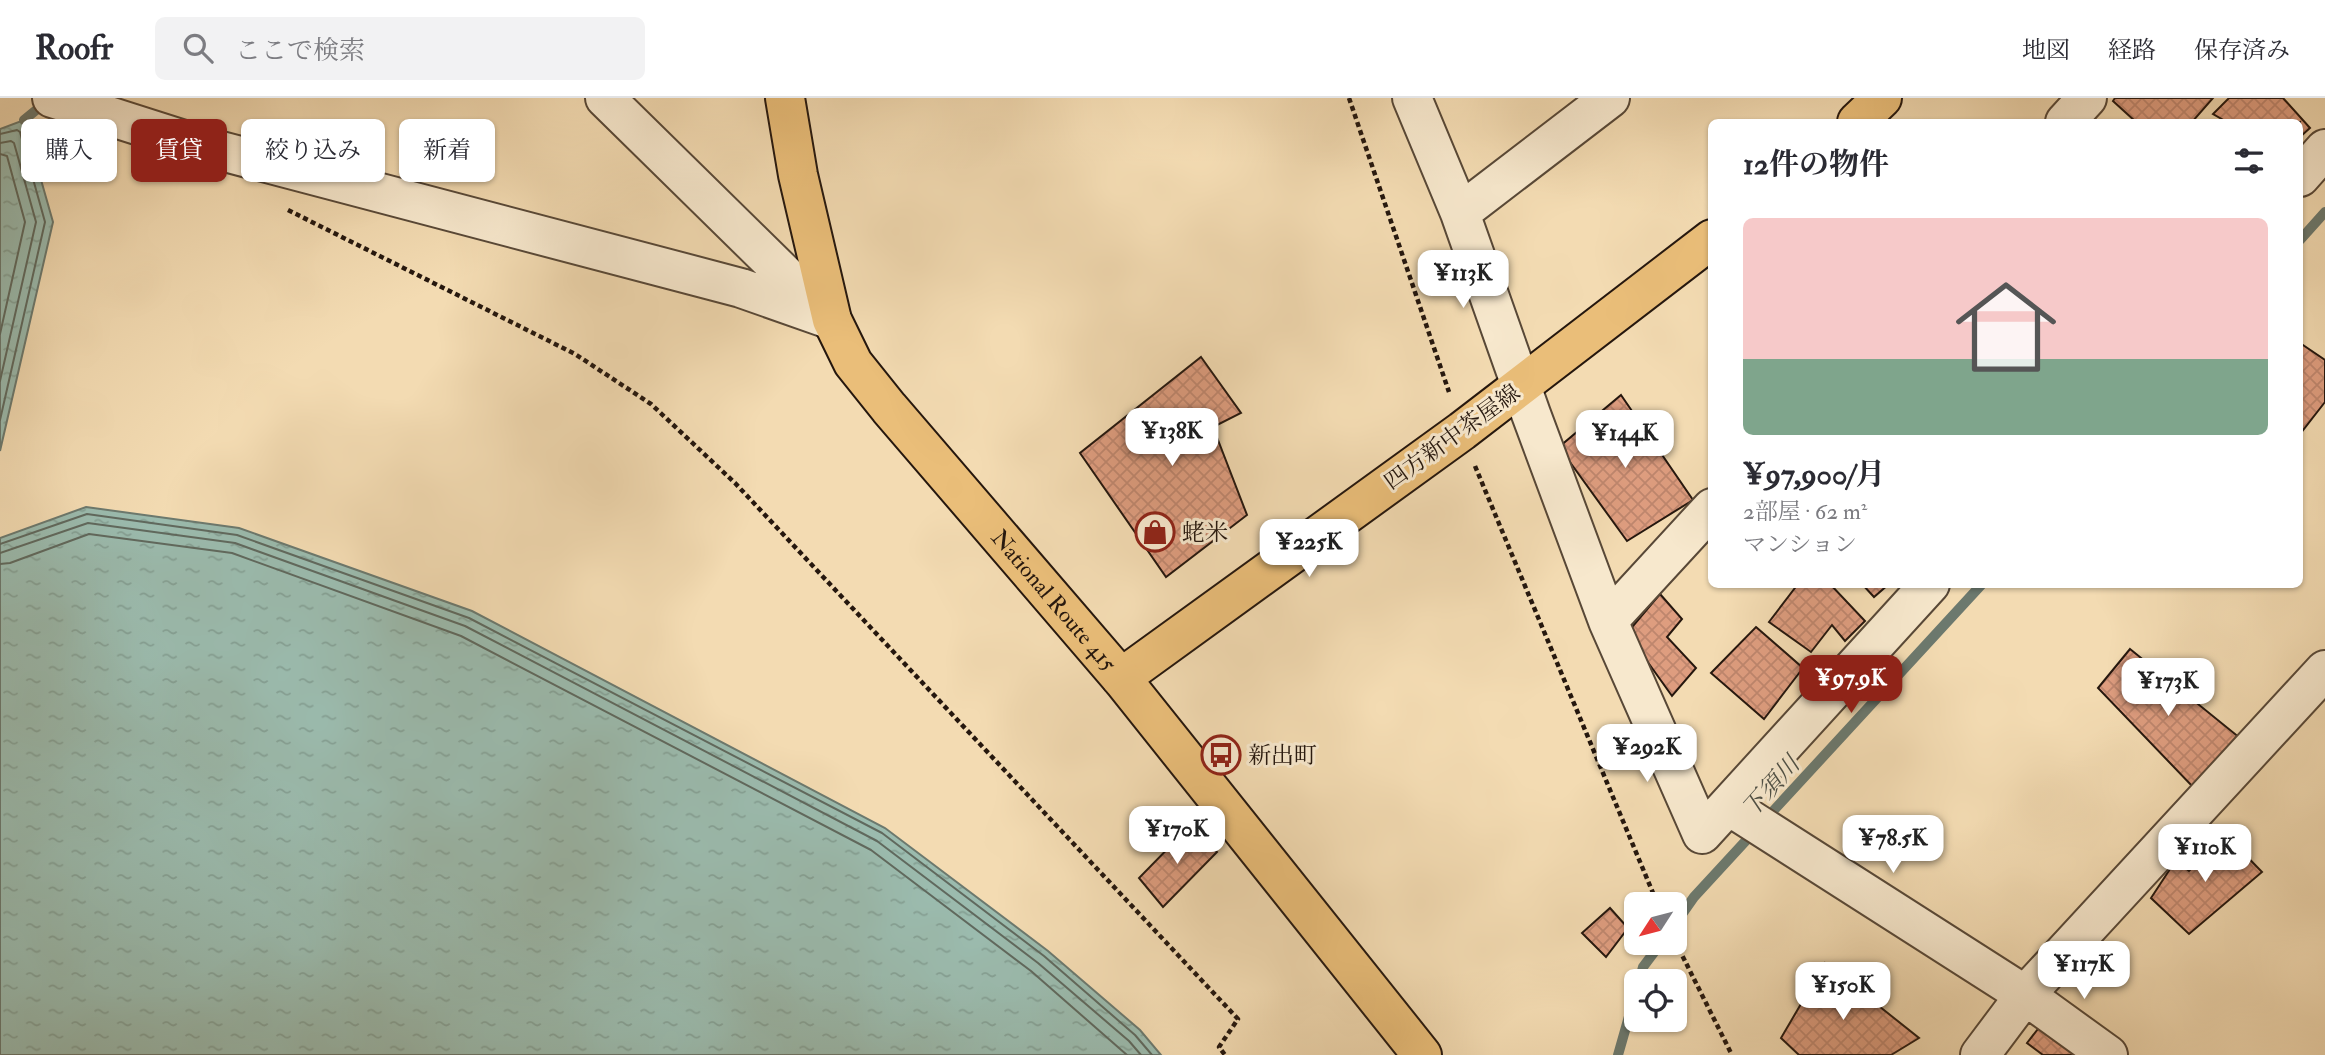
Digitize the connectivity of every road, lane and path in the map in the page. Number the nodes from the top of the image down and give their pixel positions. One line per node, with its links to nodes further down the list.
1 (605, 98): 16 (street)
2 (785, 98): 16 (main road, National Route 415)
3 (1349, 98): 18 (path)
4 (1412, 98): 14 (street)
5 (1610, 98): 14 (street)
6 (1882, 98): 9 (main road)
7 (2087, 98): 10 (street)
8 (70, 103): 16 (street)
9 (1860, 119)
10 (2068, 119)
11 (2325, 149): 12 (street)
12 (2303, 174)
13 (281, 205): 29 (path)
14 (1460, 214): 17 (street)
15 (1708, 242): 17 (main road, 四方新中茶屋線)
16 (832, 320): 24 (main road, National Route 415)
17 (1522, 386): 22 (street); 24 (main road, 四方新中茶屋線)
18 (1451, 396)
19 (1472, 457): 26 (path)
20 (1708, 513): 22 (street)
21 (1926, 588): 25 (street)
22 (1608, 621): 25 (street)
23 (2325, 670): 28 (street)
24 (1121, 678): 30 (main road, National Route 415)
25 (1728, 806): 28 (street)
26 (1653, 892)
27 (1682, 956): 31 (path)
28 (2025, 995): 32 (street); 33 (street)
29 (1225, 1055)
30 (1422, 1055)
31 (1732, 1055)
32 (1980, 1055)
33 (2108, 1055)

